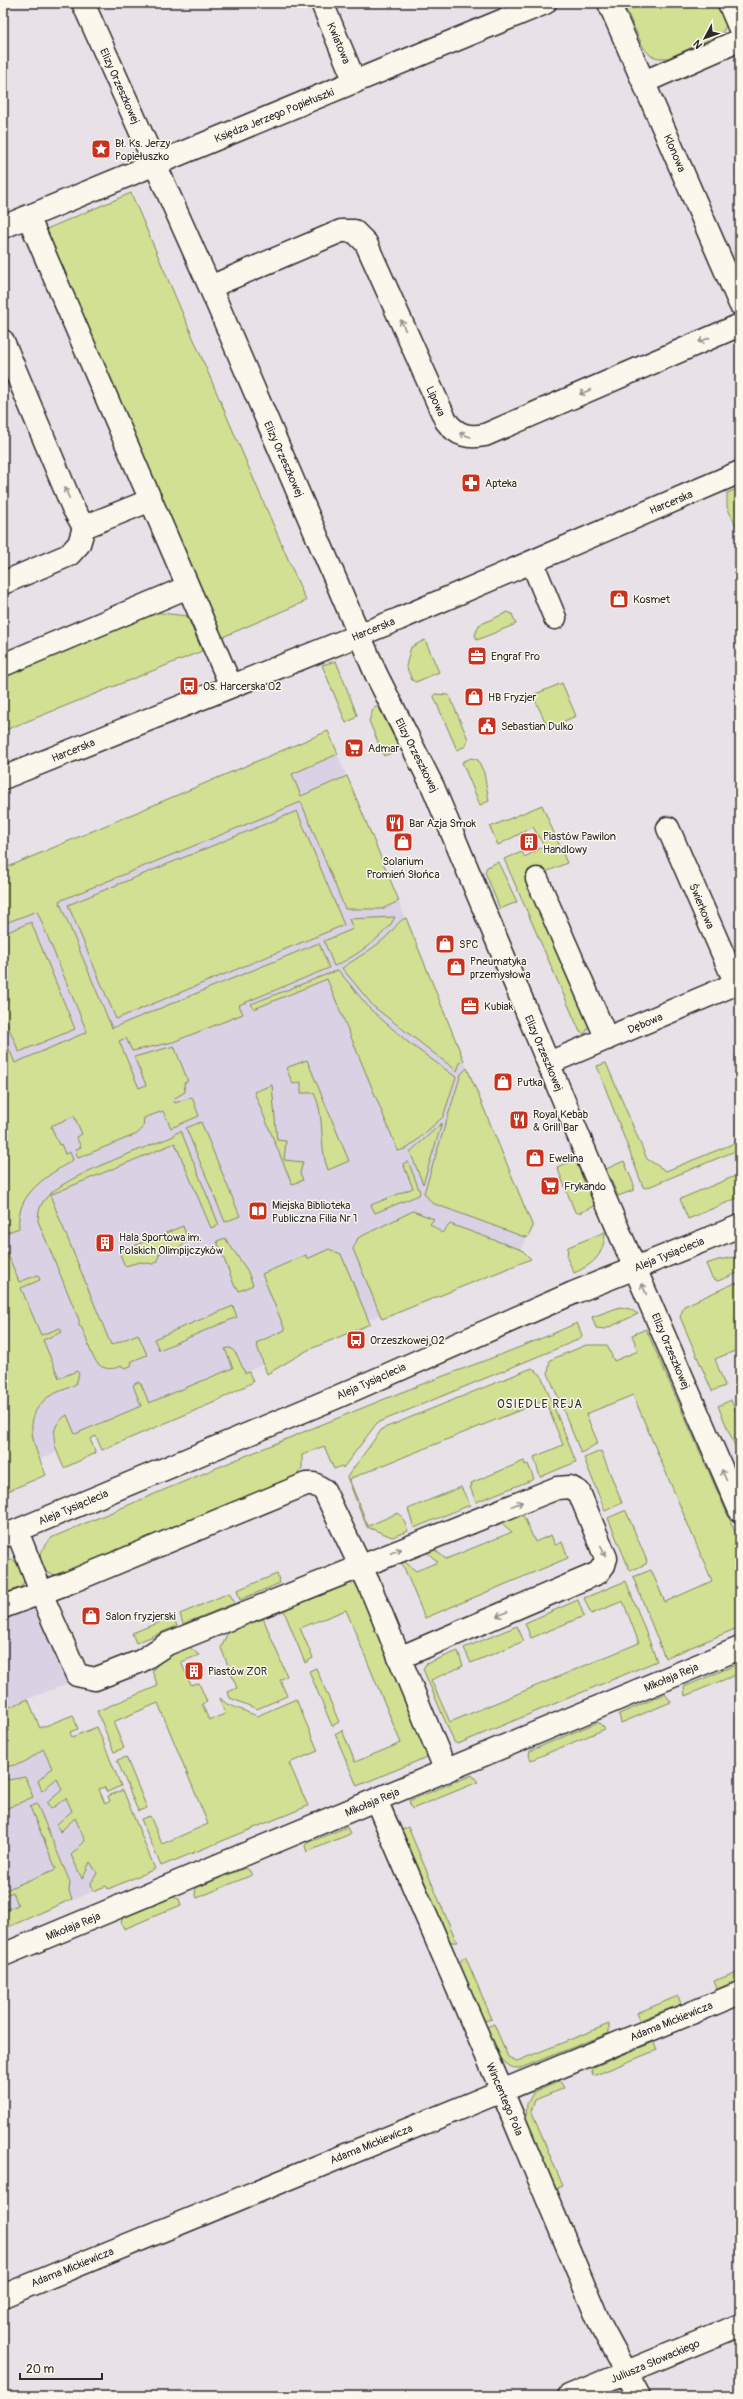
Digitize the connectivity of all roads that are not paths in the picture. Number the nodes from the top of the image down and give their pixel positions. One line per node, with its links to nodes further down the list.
1 (83, 3): 10 (street, Elizy Orzeszkowej)
2 (322, 3): 8 (street, Kwiatowa)
3 (545, 3): 8 (street, Księdza Jerzego Popiełuszki)
4 (609, 3): 9 (street, Klonowa)
5 (729, 3): 6 (street)
6 (740, 29)
7 (740, 40): 9 (street)
8 (355, 82): 10 (street, Księdza Jerzego Popiełuszki)
9 (644, 82): 13 (street, Klonowa)
10 (155, 164): 11 (street, Księdza Jerzego Popiełuszki); 14 (street, Elizy Orzeszkowej)
11 (28, 216): 12 (street, Księdza Jerzego Popiełuszki); 19 (street)
12 (3, 227)
13 (735, 277): 15 (street, Klonowa)
14 (210, 287): 16 (street, Lipowa, one-way to 14); 25 (street, Elizy Orzeszkowej)
15 (740, 304)
16 (740, 324)
17 (3, 341): 20 (street, one-way to 17)
18 (740, 472): 21 (street, Harcerska)
19 (151, 500): 20 (street); 23 (street)
20 (84, 527): 22 (street)
21 (532, 562): 24 (street); 25 (street, Harcerska)
22 (3, 583)
23 (188, 587): 26 (street); 27 (street)
24 (555, 618)
25 (359, 635): 27 (street, Harcerska); 33 (street, Elizy Orzeszkowej)
26 (3, 664)
27 (231, 686): 28 (street, Harcerska)
28 (3, 778)
29 (668, 828): 31 (street, Świerkowa)
30 (537, 879): 32 (street)
31 (738, 983): 32 (street, Dębowa)
32 (607, 1039): 33 (street, Dębowa)
33 (549, 1063): 35 (street, Elizy Orzeszkowej)
34 (740, 1226): 35 (street, Aleja Tysiąclecia)
35 (635, 1268): 36 (street, Elizy Orzeszkowej, one-way to 35); 37 (street, Aleja Tysiąclecia)
36 (740, 1511)
37 (10, 1534): 39 (street)
38 (360, 1565): 39 (street); 39 (street); 42 (street); 42 (street, one-way to 42)
39 (42, 1593): 40 (street)
40 (3, 1607)
41 (740, 1648): 43 (street, Mikołaja Reja)
42 (399, 1658): 43 (street)
43 (446, 1771): 44 (street, Mikołaja Reja)
44 (376, 1800): 45 (street, Mikołaja Reja); 47 (street, Wincentego Pola)
45 (3, 1955)
46 (740, 1993): 47 (street, Adama Mickiewicza)
47 (502, 2091): 48 (street, Adama Mickiewicza); 50 (street, Wincentego Pola)
48 (3, 2296)
49 (740, 2325): 50 (street, Juliusza Słowackiego)
50 (626, 2372): 51 (street, Juliusza Słowackiego); 52 (street, Wincentego Pola)
51 (569, 2396)
52 (638, 2396)

